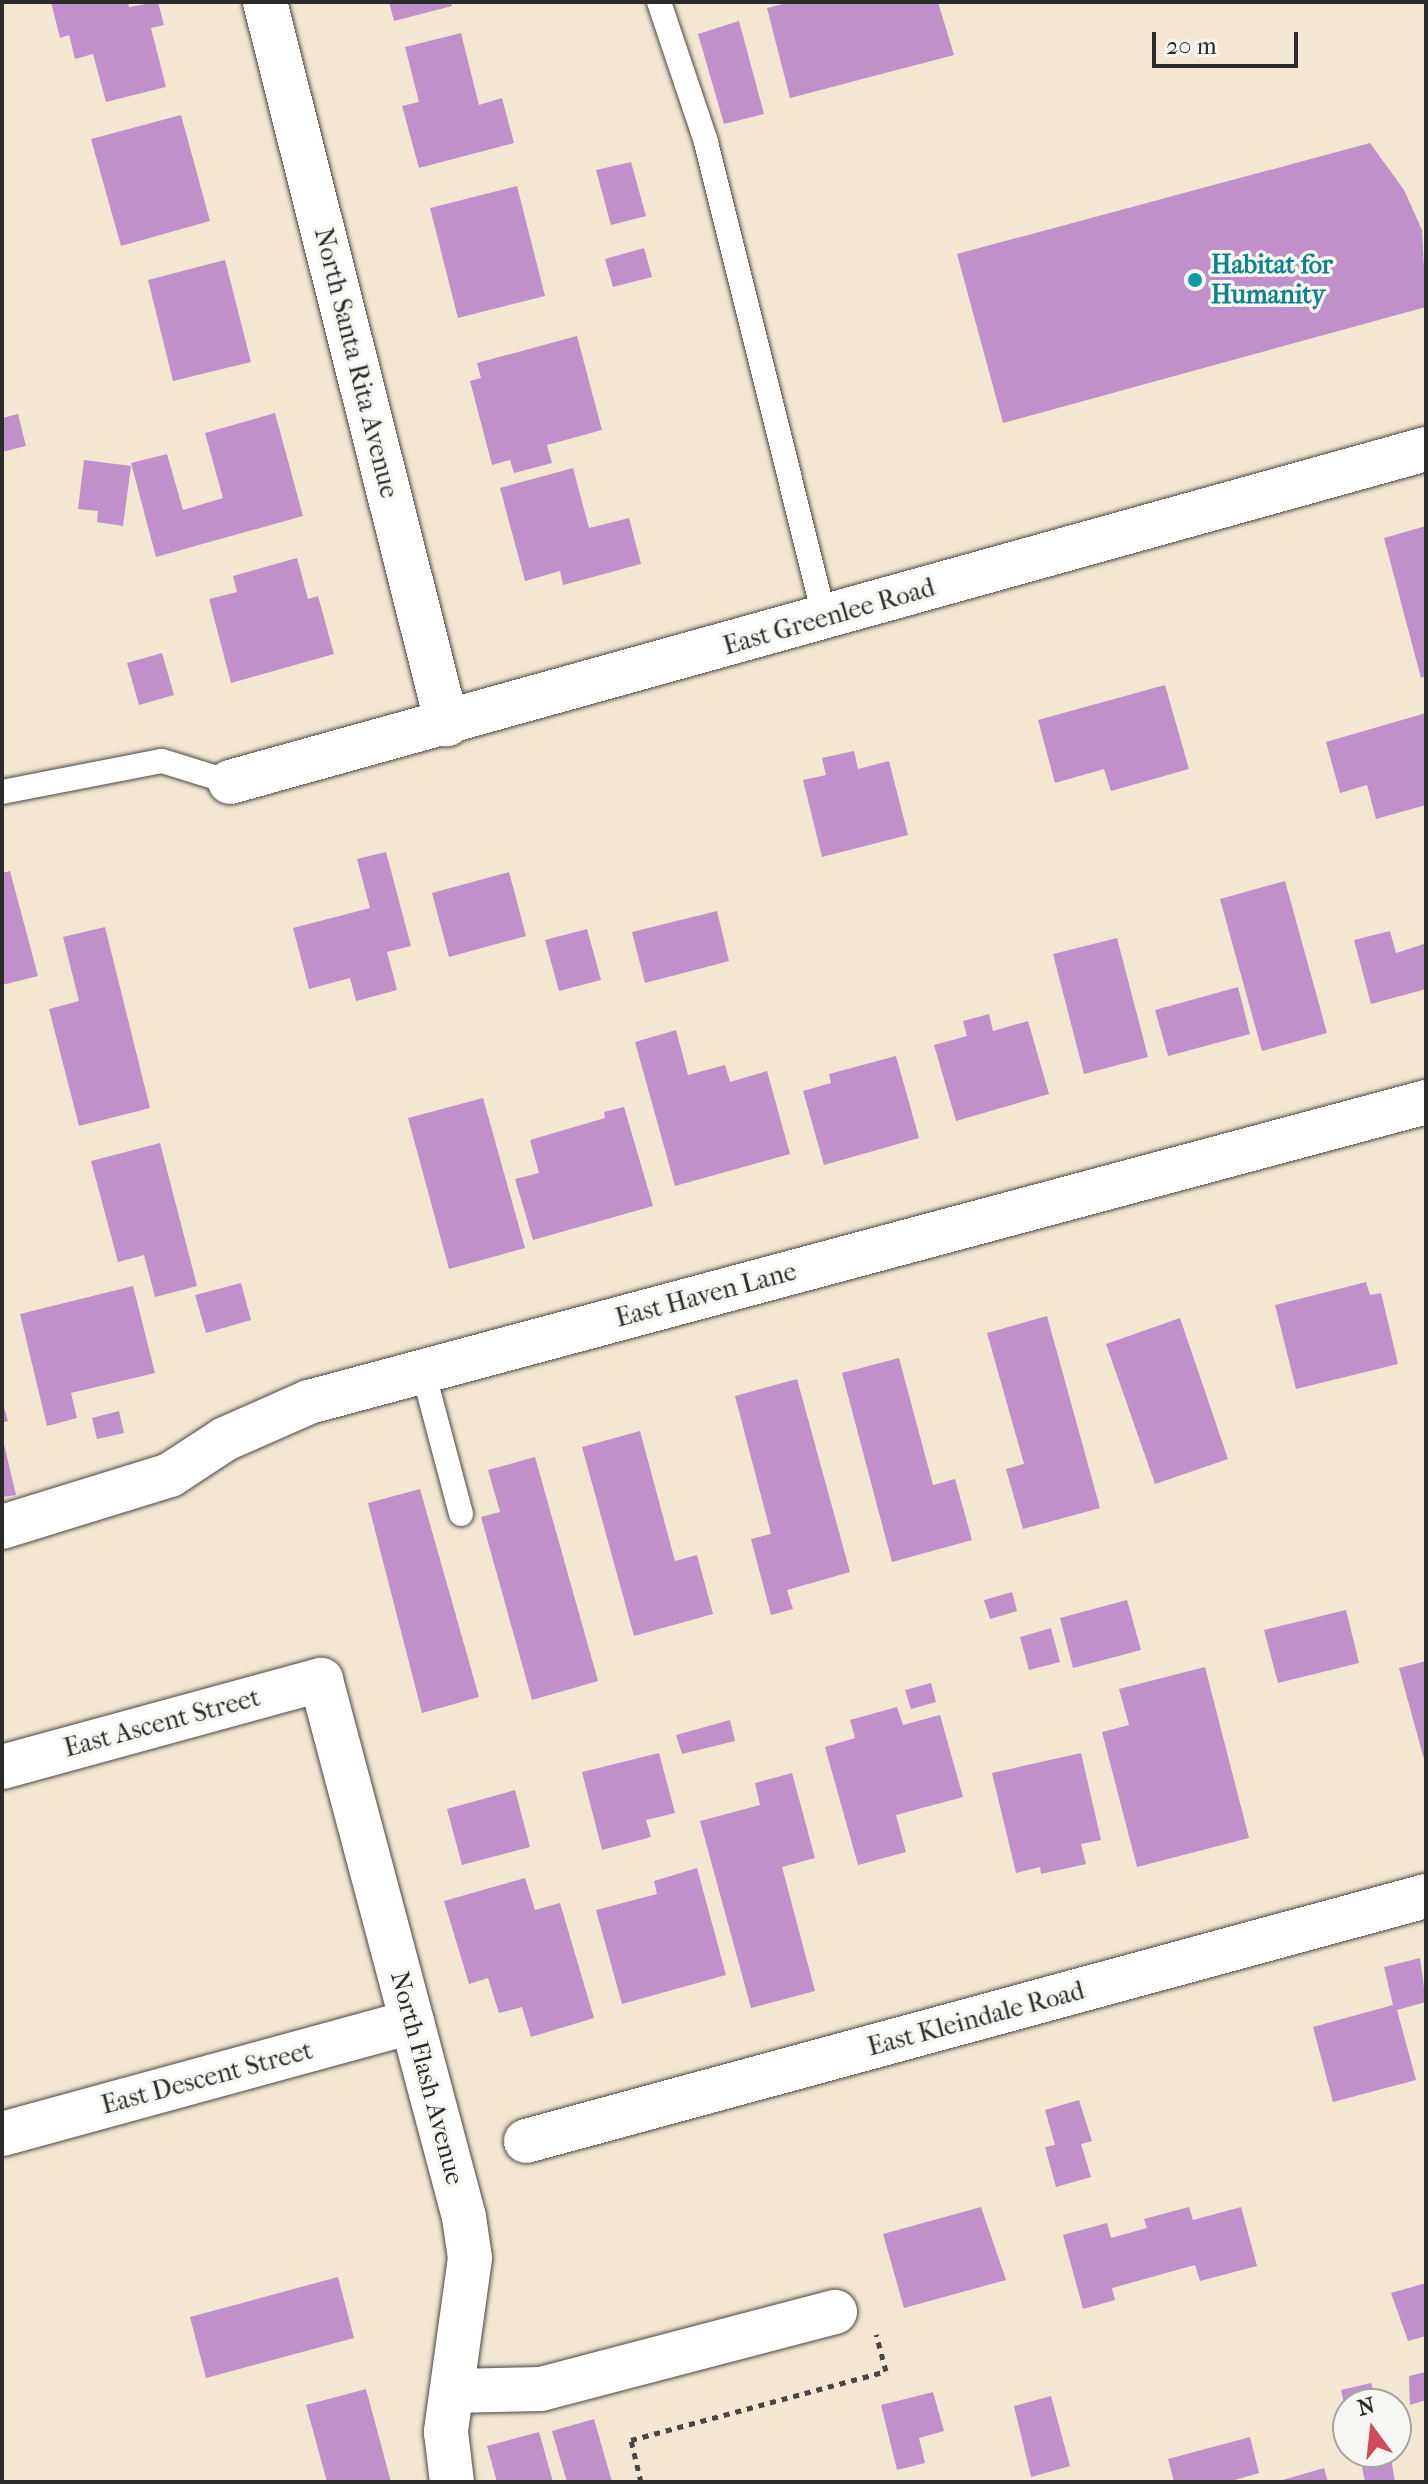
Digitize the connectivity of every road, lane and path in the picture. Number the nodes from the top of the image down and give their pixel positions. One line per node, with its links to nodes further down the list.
1 (265, 2): 5 (street, North Santa Rita Avenue)
2 (659, 2): 4 (lane)
3 (1426, 449): 4 (street, East Greenlee Road)
4 (825, 618): 5 (street, East Greenlee Road)
5 (447, 724): 6 (street, East Greenlee Road)
6 (230, 782): 7 (lane)
7 (2, 792)
8 (1426, 1102): 9 (street, East Haven Lane)
9 (423, 1371): 10 (lane); 11 (street, East Haven Lane)
10 (461, 1514)
11 (2, 1527)
12 (321, 1680): 13 (street, East Ascent Street); 15 (street, North Flash Avenue)
13 (2, 1767)
14 (1426, 1896): 17 (street, East Kleindale Road)
15 (412, 2022): 16 (street, East Descent Street); 19 (street, North Flash Avenue)
16 (2, 2134)
17 (526, 2141)
18 (854, 2318): 19 (street); 21 (path)
19 (452, 2391): 20 (street, North Flash Avenue)
20 (452, 2482)
21 (641, 2482)

